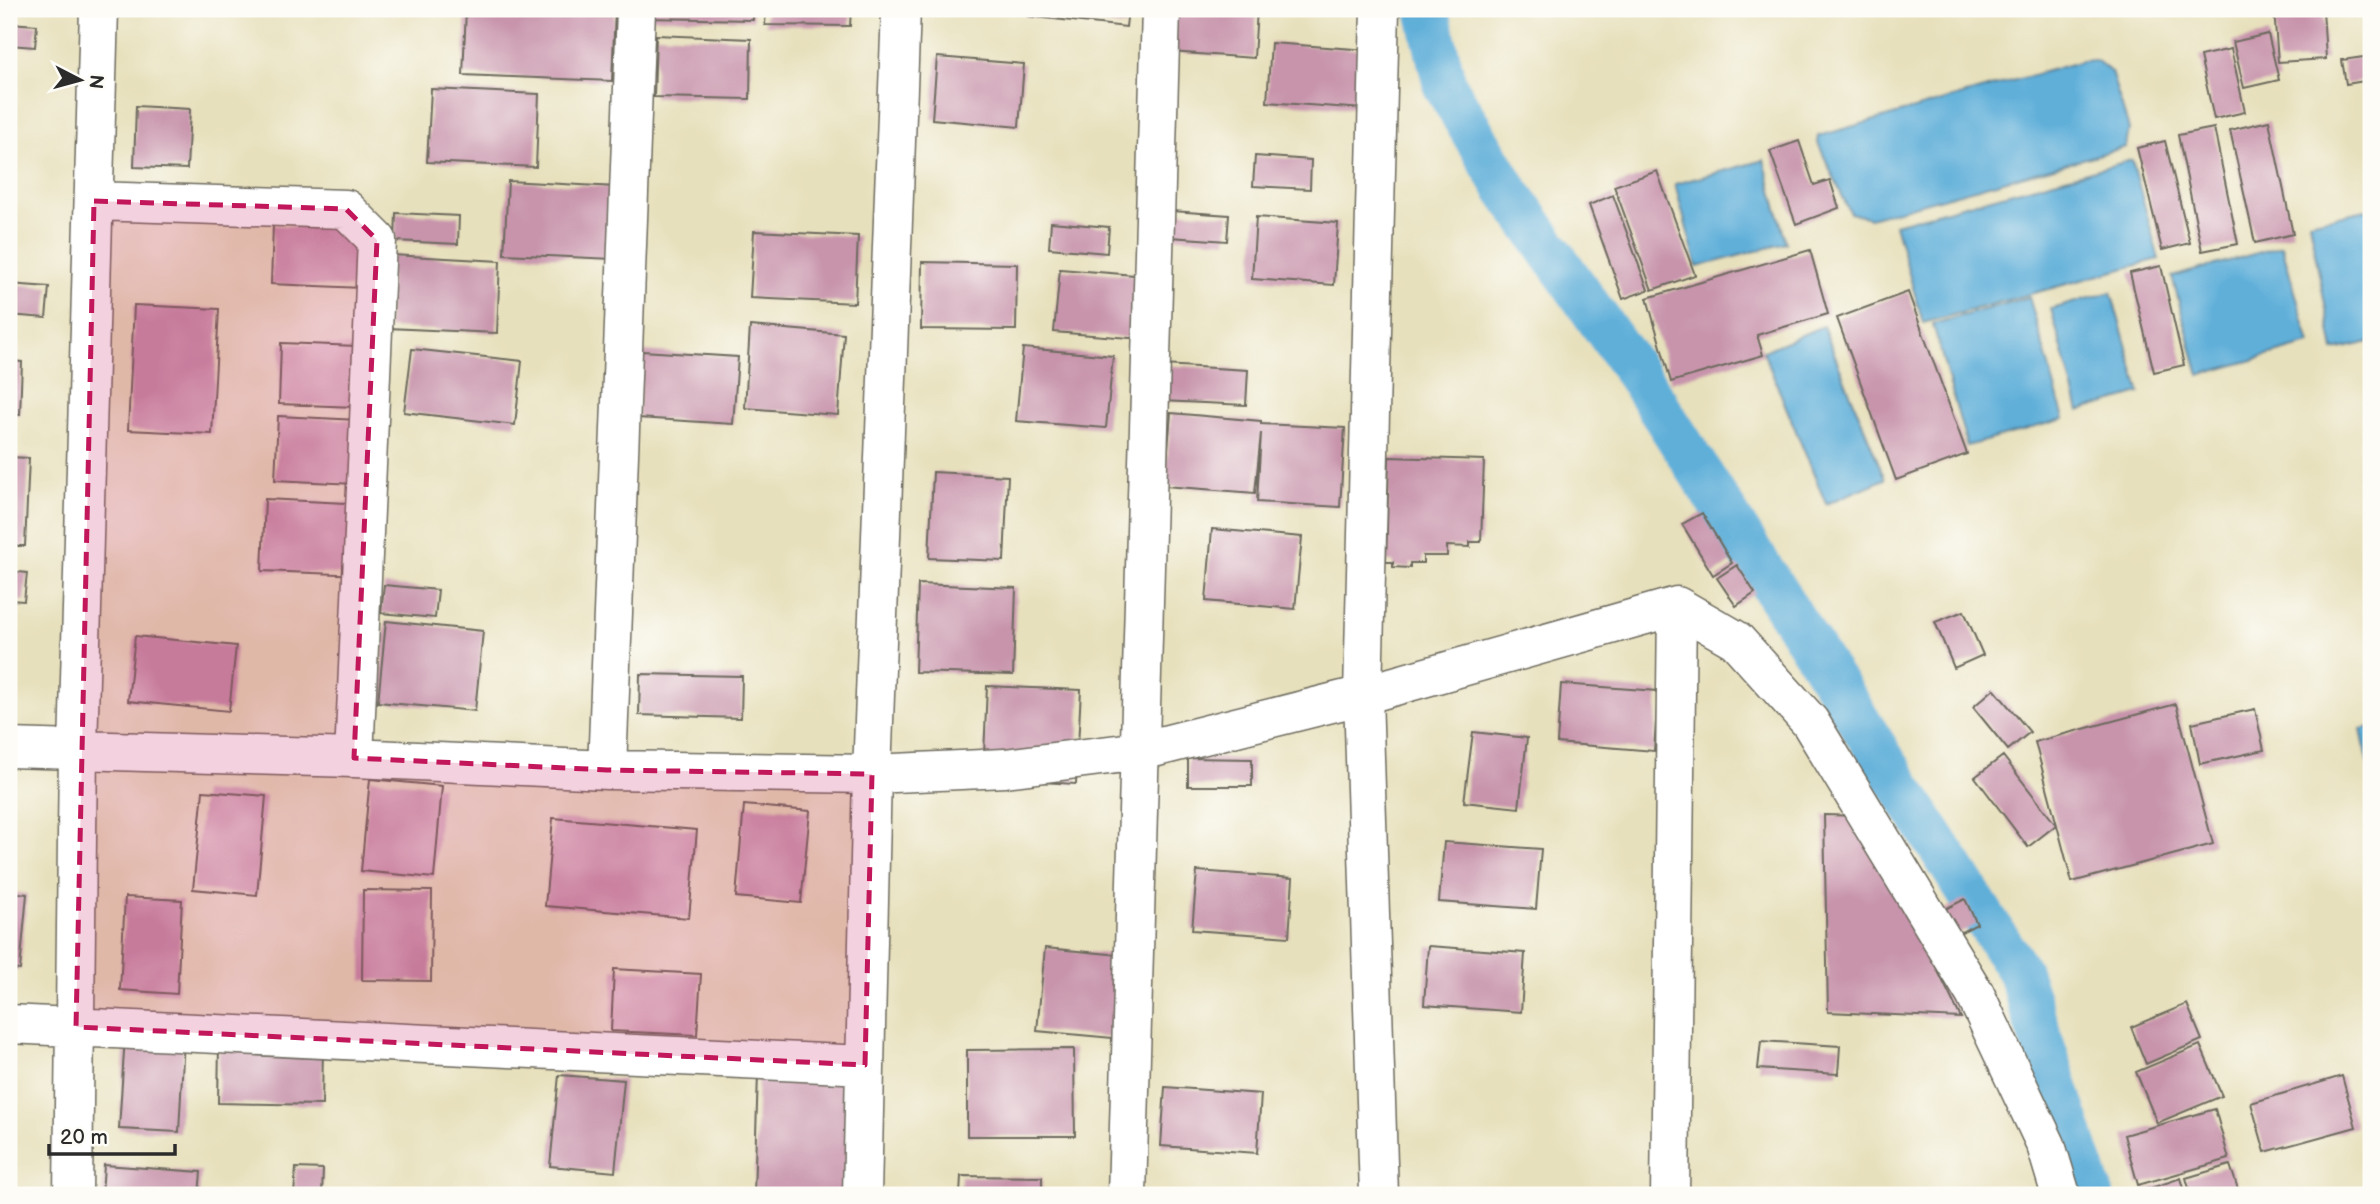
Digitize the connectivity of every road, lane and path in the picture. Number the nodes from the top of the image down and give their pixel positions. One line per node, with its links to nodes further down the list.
1 (100, 9): 6 (street)
2 (636, 9): 13 (street)
3 (901, 9): 14 (street)
4 (1161, 9): 11 (street)
5 (1380, 9): 8 (street)
6 (94, 201): 10 (street); 12 (street)
7 (1677, 606): 8 (street); 22 (street); 23 (street)
8 (1363, 695): 11 (street); 21 (street)
9 (9, 748): 10 (street)
10 (78, 750): 12 (street); 16 (street)
11 (1141, 751): 14 (street); 20 (street)
12 (354, 758): 13 (street)
13 (607, 770): 14 (street)
14 (872, 774): 17 (street)
15 (9, 1024): 16 (street)
16 (76, 1027): 17 (street); 18 (street)
17 (865, 1066): 19 (street)
18 (73, 1195)
19 (862, 1195)
20 (1127, 1195)
21 (1379, 1195)
22 (1670, 1195)
23 (2061, 1195)

